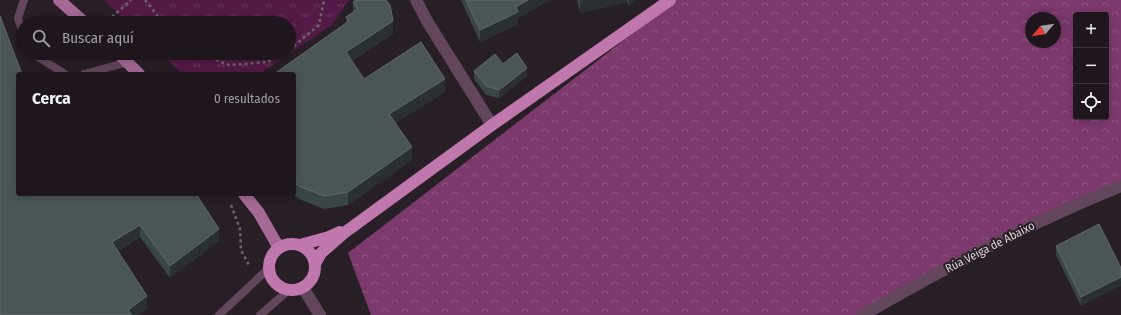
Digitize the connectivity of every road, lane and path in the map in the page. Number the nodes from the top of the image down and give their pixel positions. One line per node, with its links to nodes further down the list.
1 (24, 0): 8 (lane)
2 (60, 0): 9 (main road)
3 (131, 0): 10 (path)
4 (145, 0): 11 (path)
5 (324, 0): 12 (path)
6 (416, 0): 20 (street)
7 (670, 0): 20 (highway)
8 (19, 16)
9 (77, 16)
10 (113, 16)
11 (158, 16)
12 (296, 44)
13 (43, 60): 17 (lane)
14 (216, 60): 15 (path)
15 (271, 60)
16 (128, 62): 18 (lane); 19 (main road)
17 (62, 72)
18 (91, 72)
19 (137, 72)
20 (492, 125): 24 (highway)
21 (1121, 186): 35 (street, Rúa Veiga de Abaixo)
22 (246, 196): 26 (main road)
23 (228, 200): 27 (path)
24 (357, 224): 25 (highway); 28 (highway)
25 (300, 245): 26 (highway); 28 (highway)
26 (279, 248): 29 (highway)
27 (241, 250)
28 (315, 264): 30 (highway)
29 (269, 268): 31 (highway); 32 (lane)
30 (303, 288): 31 (highway); 34 (street)
31 (289, 290): 33 (lane)
32 (219, 315)
33 (260, 315)
34 (320, 315)
35 (863, 315)

